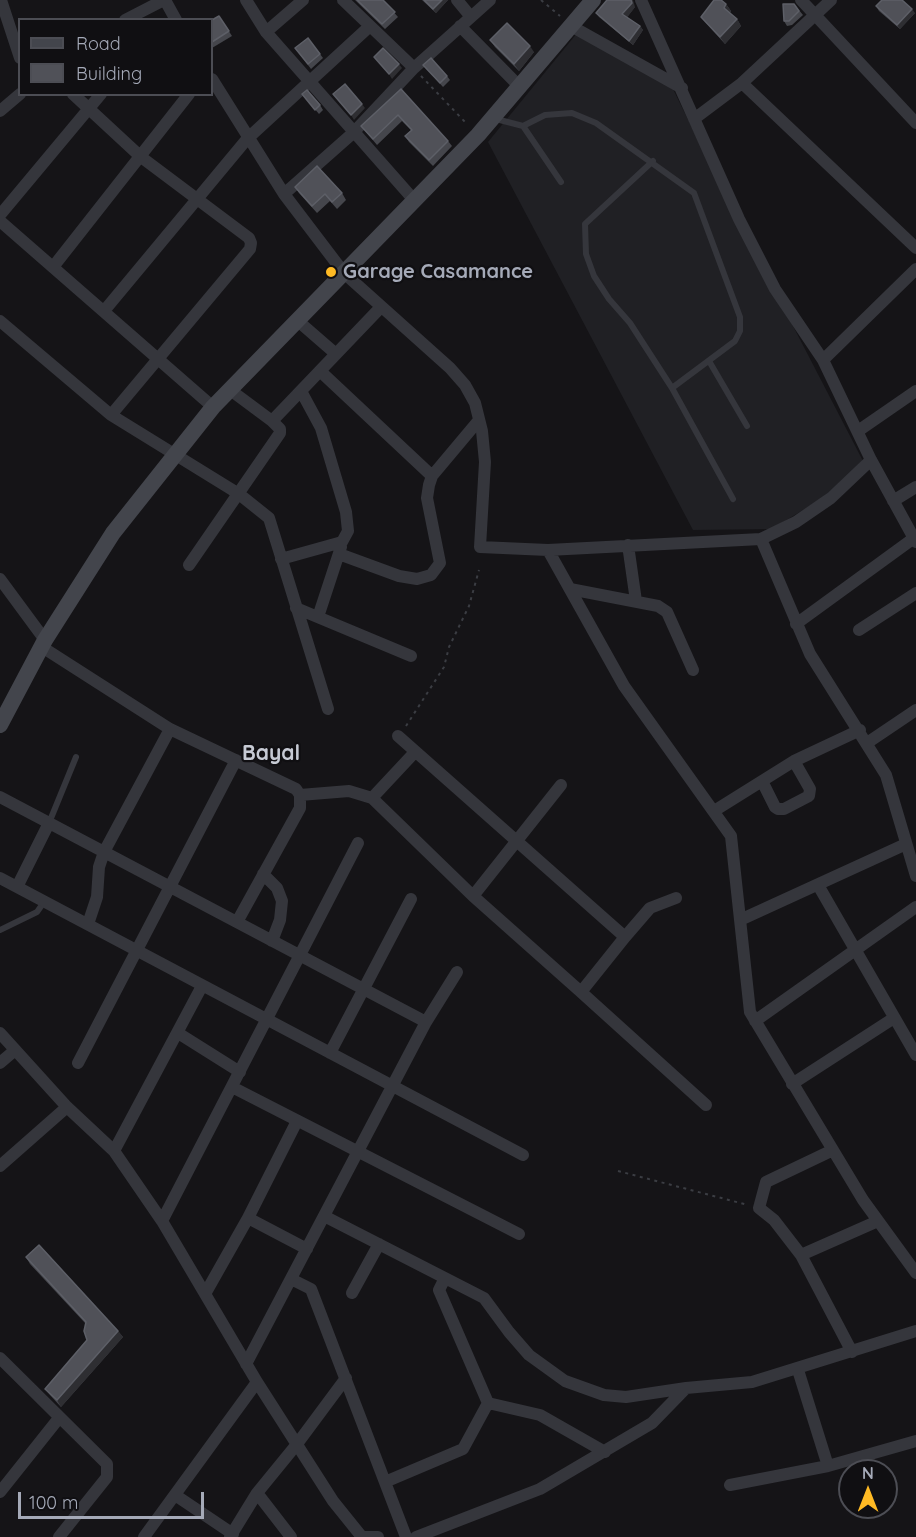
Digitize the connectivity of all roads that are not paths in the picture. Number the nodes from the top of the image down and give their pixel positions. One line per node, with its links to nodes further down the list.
1 (1, 0): 20 (street)
2 (165, 0): 14 (street); 15 (street)
3 (246, 0): 19 (street)
4 (303, 0): 19 (street)
5 (457, 0): 13 (street)
6 (490, 0): 13 (street)
7 (593, 0): 18 (street)
8 (641, 0): 26 (street)
9 (801, 0): 12 (street)
10 (831, 0): 12 (street)
11 (352, 3): 16 (street)
12 (817, 16): 24 (street); 35 (street)
13 (471, 17): 17 (street)
14 (129, 18)
15 (172, 18)
16 (370, 26): 21 (street); 23 (street)
17 (460, 26): 21 (street); 25 (street)
18 (571, 26): 25 (street); 26 (street)
19 (266, 32): 23 (street)
20 (18, 51)
21 (414, 68): 37 (street)
22 (213, 81): 38 (street)
23 (310, 82): 37 (street); 38 (street)
24 (742, 83): 34 (street); 47 (street)
25 (519, 87): 33 (street)
26 (682, 88): 34 (street)
27 (18, 96): 32 (street)
28 (74, 96): 31 (street)
29 (99, 96): 31 (street)
30 (187, 96): 39 (street)
31 (88, 109): 39 (street); 45 (street)
32 (0, 111)
33 (492, 118): 36 (lane); 44 (street)
34 (694, 119): 57 (street)
35 (916, 123)
36 (523, 126): 40 (lane); 41 (lane)
37 (353, 133): 42 (street); 44 (street)
38 (247, 139): 42 (street); 43 (street)
39 (141, 157): 43 (street); 48 (street)
40 (653, 161): 58 (lane); 60 (lane)
41 (561, 182)
42 (284, 194): 50 (street)
43 (198, 200): 52 (street); 56 (street)
44 (414, 200): 50 (street)
45 (0, 215)
46 (0, 221): 48 (street)
47 (916, 248)
48 (53, 267): 52 (street)
49 (916, 269): 57 (street)
50 (344, 273): 51 (street); 54 (street)
51 (381, 307): 55 (street); 66 (street)
52 (104, 311): 56 (street)
53 (0, 321): 65 (street)
54 (298, 321): 55 (street); 61 (street)
55 (336, 354): 59 (street)
56 (158, 358): 64 (street); 65 (street)
57 (823, 360): 69 (street)
58 (709, 361): 60 (lane); 68 (lane)
59 (320, 371): 63 (street); 72 (street)
60 (672, 388): 75 (lane)
61 (229, 389): 64 (street); 67 (street)
62 (916, 391): 69 (street)
63 (301, 392): 67 (street); 80 (street)
64 (213, 407): 70 (street)
65 (111, 415): 70 (street)
66 (479, 420): 72 (street); 81 (street)
67 (272, 421): 74 (street)
68 (747, 426)
69 (858, 431): 71 (street)
70 (176, 456): 74 (street); 92 (street)
71 (871, 460): 76 (street); 77 (street)
72 (432, 476): 80 (street)
73 (916, 487): 76 (street)
74 (239, 494): 82 (street); 83 (street)
75 (733, 499)
76 (893, 501): 78 (street)
77 (761, 539): 79 (street); 90 (street)
78 (915, 540): 90 (street)
79 (628, 545): 81 (street); 87 (street)
80 (340, 548): 82 (street); 89 (street)
81 (548, 550): 85 (street)
82 (281, 559): 88 (street)
83 (189, 565)
84 (0, 579): 92 (street)
85 (570, 589): 87 (street); 111 (street)
86 (916, 594): 91 (street)
87 (636, 601): 94 (street)
88 (296, 608): 89 (street); 95 (street)
89 (318, 617): 93 (street)
90 (796, 624): 99 (street)
91 (859, 630)
92 (44, 643): 97 (street); 98 (street)
93 (411, 656)
94 (693, 670)
95 (328, 709)
96 (916, 710): 101 (street)
97 (0, 725)
98 (170, 729): 104 (street); 116 (street)
99 (860, 730): 101 (street); 105 (street)
100 (399, 736): 102 (street)
101 (867, 743): 115 (street)
102 (415, 752): 110 (street); 113 (street)
103 (76, 757): 112 (lane)
104 (236, 760): 108 (street); 121 (street)
105 (794, 761): 106 (street); 106 (street)
106 (762, 781): 111 (street)
107 (561, 785): 113 (street)
108 (300, 795): 110 (street); 117 (street)
109 (0, 797): 112 (street)
110 (372, 798): 123 (street)
111 (714, 811): 128 (street)
112 (49, 823): 116 (street); 122 (street)
113 (516, 842): 123 (street); 132 (street)
114 (358, 843): 136 (street)
115 (906, 844): 118 (street); 120 (street)
116 (104, 852): 121 (street); 130 (street)
117 (263, 874): 129 (street); 133 (street)
118 (916, 876)
119 (0, 878): 122 (street)
120 (818, 885): 128 (street); 134 (street)
121 (170, 886): 129 (street); 135 (street)
122 (17, 887): 126 (street)
123 (473, 896): 140 (street)
124 (676, 898): 132 (street)
125 (411, 899): 139 (street)
126 (44, 902): 130 (street); 131 (lane)
127 (916, 907): 134 (street)
128 (740, 920): 143 (street)
129 (237, 922): 133 (street)
130 (88, 924): 135 (street)
131 (0, 930)
132 (625, 937): 140 (street)
133 (272, 941): 136 (street)
134 (856, 947): 141 (street); 143 (street)
135 (136, 950): 138 (street); 151 (street)
136 (300, 956): 139 (street); 142 (street)
137 (457, 972): 144 (street)
138 (202, 986): 142 (street); 146 (street)
139 (364, 989): 144 (street); 148 (street)
140 (581, 992): 156 (street)
141 (894, 1018): 149 (street); 153 (street)
142 (267, 1020): 148 (street); 152 (street)
143 (754, 1021): 153 (street)
144 (426, 1022): 154 (street)
145 (0, 1033): 147 (street)
146 (178, 1033): 152 (street); 160 (street)
147 (14, 1051): 150 (street); 157 (street)
148 (330, 1053): 154 (street)
149 (916, 1055)
150 (0, 1063)
151 (78, 1063)
152 (240, 1072): 155 (street)
153 (792, 1084): 159 (street)
154 (392, 1086): 161 (street); 162 (street)
155 (232, 1087): 158 (street); 166 (street)
156 (706, 1105)
157 (67, 1107): 160 (street); 163 (street)
158 (297, 1121): 161 (street); 165 (street)
159 (833, 1150): 167 (street); 171 (street)
160 (114, 1151): 166 (street)
161 (356, 1152): 164 (street); 168 (street)
162 (523, 1155)
163 (0, 1166)
164 (324, 1216): 169 (street); 170 (street)
165 (248, 1218): 170 (street); 176 (street)
166 (162, 1221): 176 (street)
167 (878, 1221): 171 (street); 172 (street)
168 (519, 1234)
169 (379, 1244): 173 (street); 175 (street)
170 (307, 1249): 174 (street)
171 (801, 1255): 178 (street)
172 (914, 1266)
173 (446, 1278): 184 (street); 185 (street)
174 (291, 1279): 180 (street); 182 (street)
175 (352, 1293)
176 (205, 1294): 180 (street)
177 (916, 1331): 178 (street)
178 (852, 1352): 181 (street)
179 (0, 1358): 186 (street)
180 (246, 1364): 183 (street)
181 (798, 1370): 184 (street); 190 (street)
182 (346, 1378): 188 (street); 191 (street)
183 (257, 1382): 188 (street); 195 (street)
184 (686, 1388): 189 (street)
185 (488, 1403): 189 (street); 191 (street)
186 (59, 1418): 193 (street); 198 (street)
187 (916, 1441): 190 (street)
188 (297, 1444): 194 (street); 197 (street)
189 (605, 1452): 203 (street)
190 (828, 1466): 192 (street)
191 (386, 1482): 202 (street)
192 (730, 1485)
193 (0, 1492)
194 (257, 1493): 196 (street); 200 (street)
195 (175, 1495): 196 (street); 199 (street)
196 (232, 1535)
197 (362, 1536): 201 (street)
198 (59, 1537)
199 (144, 1537)
200 (291, 1537)
201 (378, 1537)
202 (406, 1537)
203 (416, 1537)

